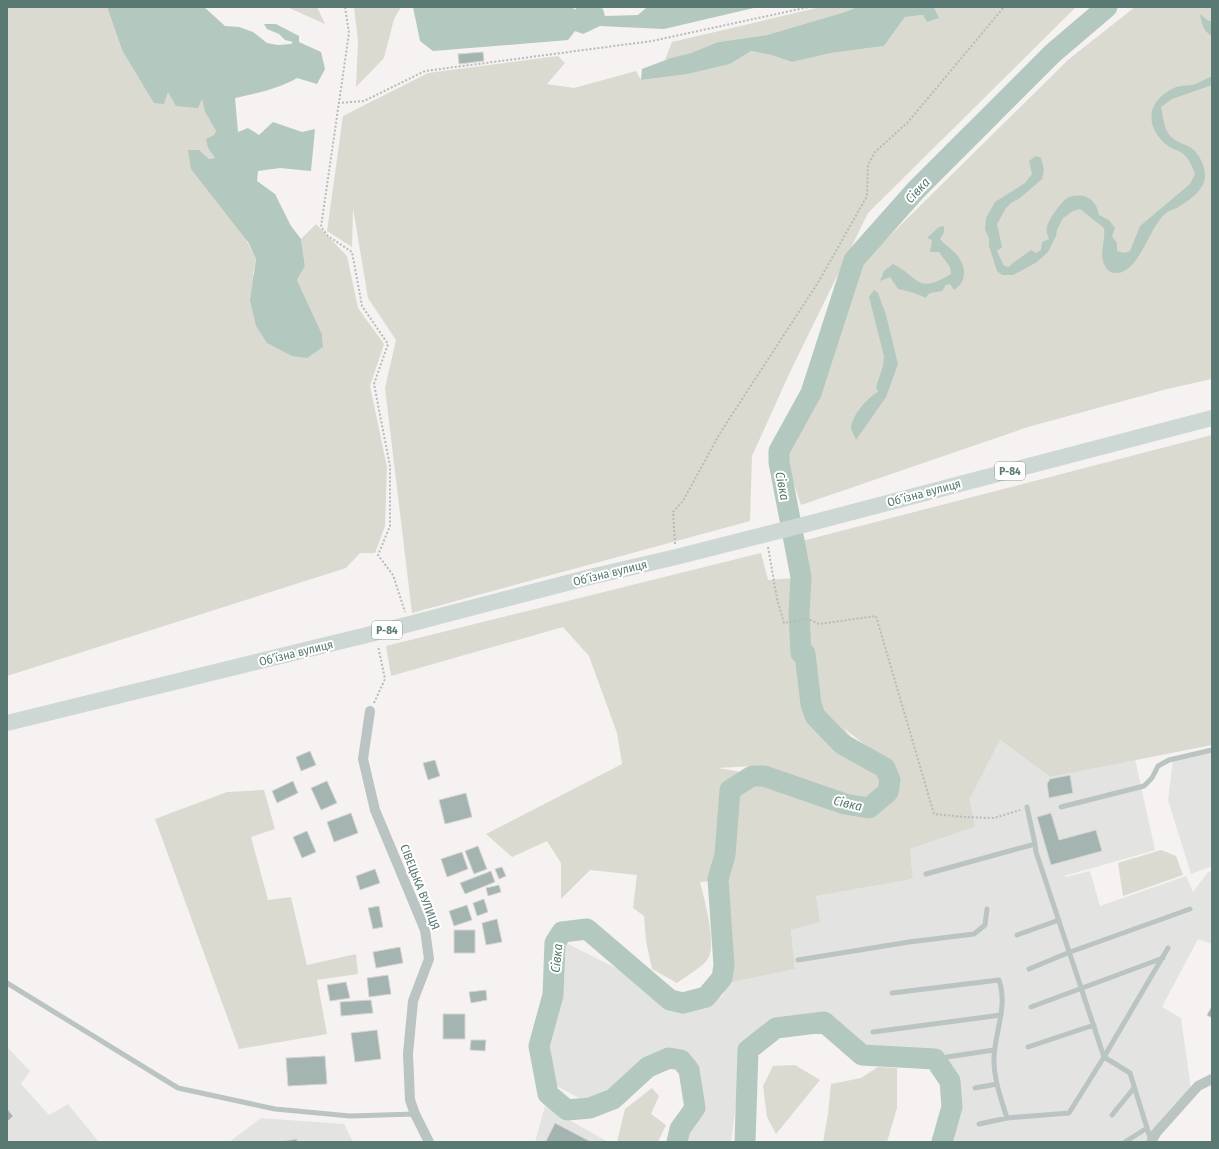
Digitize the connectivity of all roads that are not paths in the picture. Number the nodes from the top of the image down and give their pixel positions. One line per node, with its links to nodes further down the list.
1 (1212, 418): 3 (main road, Обʼїзна вулиця / Р-84)
2 (370, 711): 33 (street, СІВЕЦЬКА ВУЛИЦЯ)
3 (7, 723)
4 (1212, 750): 6 (lane)
5 (1027, 807): 7 (lane)
6 (1061, 807)
7 (1035, 844): 8 (lane); 11 (lane)
8 (926, 874)
9 (987, 909): 16 (lane)
10 (1190, 909): 14 (lane)
11 (1059, 920): 12 (lane); 14 (lane)
12 (1017, 935)
13 (1168, 948): 15 (lane)
14 (1070, 952): 17 (lane); 19 (lane)
15 (1162, 958): 19 (lane); 28 (lane)
16 (798, 960)
17 (1029, 969)
18 (7, 984): 33 (lane)
19 (1082, 987): 21 (lane); 23 (lane)
20 (892, 992): 22 (lane)
21 (1031, 1007)
22 (1001, 1015): 24 (lane); 26 (lane)
23 (1094, 1025): 25 (lane); 28 (lane)
24 (873, 1032)
25 (1028, 1047)
26 (994, 1050): 27 (lane); 30 (lane)
27 (947, 1057)
28 (1104, 1057): 32 (lane); 35 (lane)
29 (1212, 1079): 40 (street)
30 (997, 1084): 31 (lane); 35 (lane)
31 (975, 1088)
32 (1134, 1088): 34 (lane); 37 (lane)
33 (415, 1114): 38 (street, СІВЕЦЬКА ВУЛИЦЯ)
34 (1112, 1115)
35 (1007, 1118): 36 (lane)
36 (979, 1124)
37 (1147, 1128): 39 (lane); 40 (lane)
38 (429, 1142)
39 (1125, 1142)
40 (1151, 1142)

